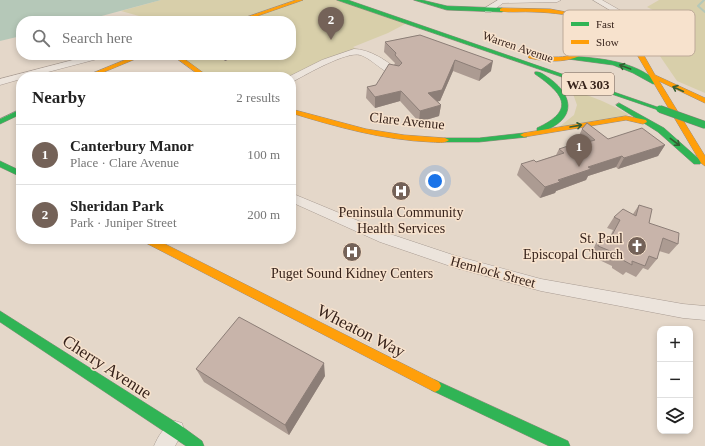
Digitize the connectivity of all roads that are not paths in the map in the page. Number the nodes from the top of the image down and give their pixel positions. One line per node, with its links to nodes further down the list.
1 (301, 0): 10 (main road)
2 (343, 0): 12 (main road, Warren Avenue / WA 303)
3 (416, 0): 6 (main road)
4 (557, 0): 6 (street)
5 (597, 0): 8 (street)
6 (488, 10): 7 (main road)
7 (502, 10): 9 (main road); 11 (main road)
8 (615, 10)
9 (563, 13)
10 (253, 16)
11 (563, 18)
12 (475, 45): 15 (main road); 19 (main road, Warren Avenue / WA 303)
13 (574, 56): 15 (main road)
14 (641, 56): 24 (main road)
15 (568, 58): 28 (main road, one-way to 15)
16 (83, 60): 20 (street)
17 (129, 60): 21 (main road)
18 (182, 60): 22 (main road)
19 (516, 60): 33 (main road); 34 (main road, Warren Avenue / WA 303, bridge); 35 (main road)
20 (38, 72)
21 (99, 72)
22 (199, 72)
23 (395, 73): 25 (street)
24 (651, 75): 28 (main road); 29 (main road, one-way to 24)
25 (296, 76)
26 (16, 78): 27 (street)
27 (0, 82)
28 (659, 86): 36 (main road)
29 (705, 101)
30 (296, 112): 35 (main road, Clare Avenue)
31 (16, 114): 32 (main road)
32 (0, 122)
33 (653, 125): 35 (main road, one-way to 33); 39 (main road, one-way to 39)
34 (705, 125)
35 (524, 135)
36 (705, 163)
37 (0, 164): 38 (main road)
38 (16, 172)
39 (705, 172)
40 (296, 199): 42 (street, Hemlock Street)
41 (157, 244): 47 (main road, Wheaton Way)
42 (705, 313)
43 (0, 316): 44 (main road, Cherry Avenue)
44 (175, 430): 45 (street); 46 (main road, Cherry Avenue)
45 (163, 446)
46 (197, 446)
47 (563, 446)

